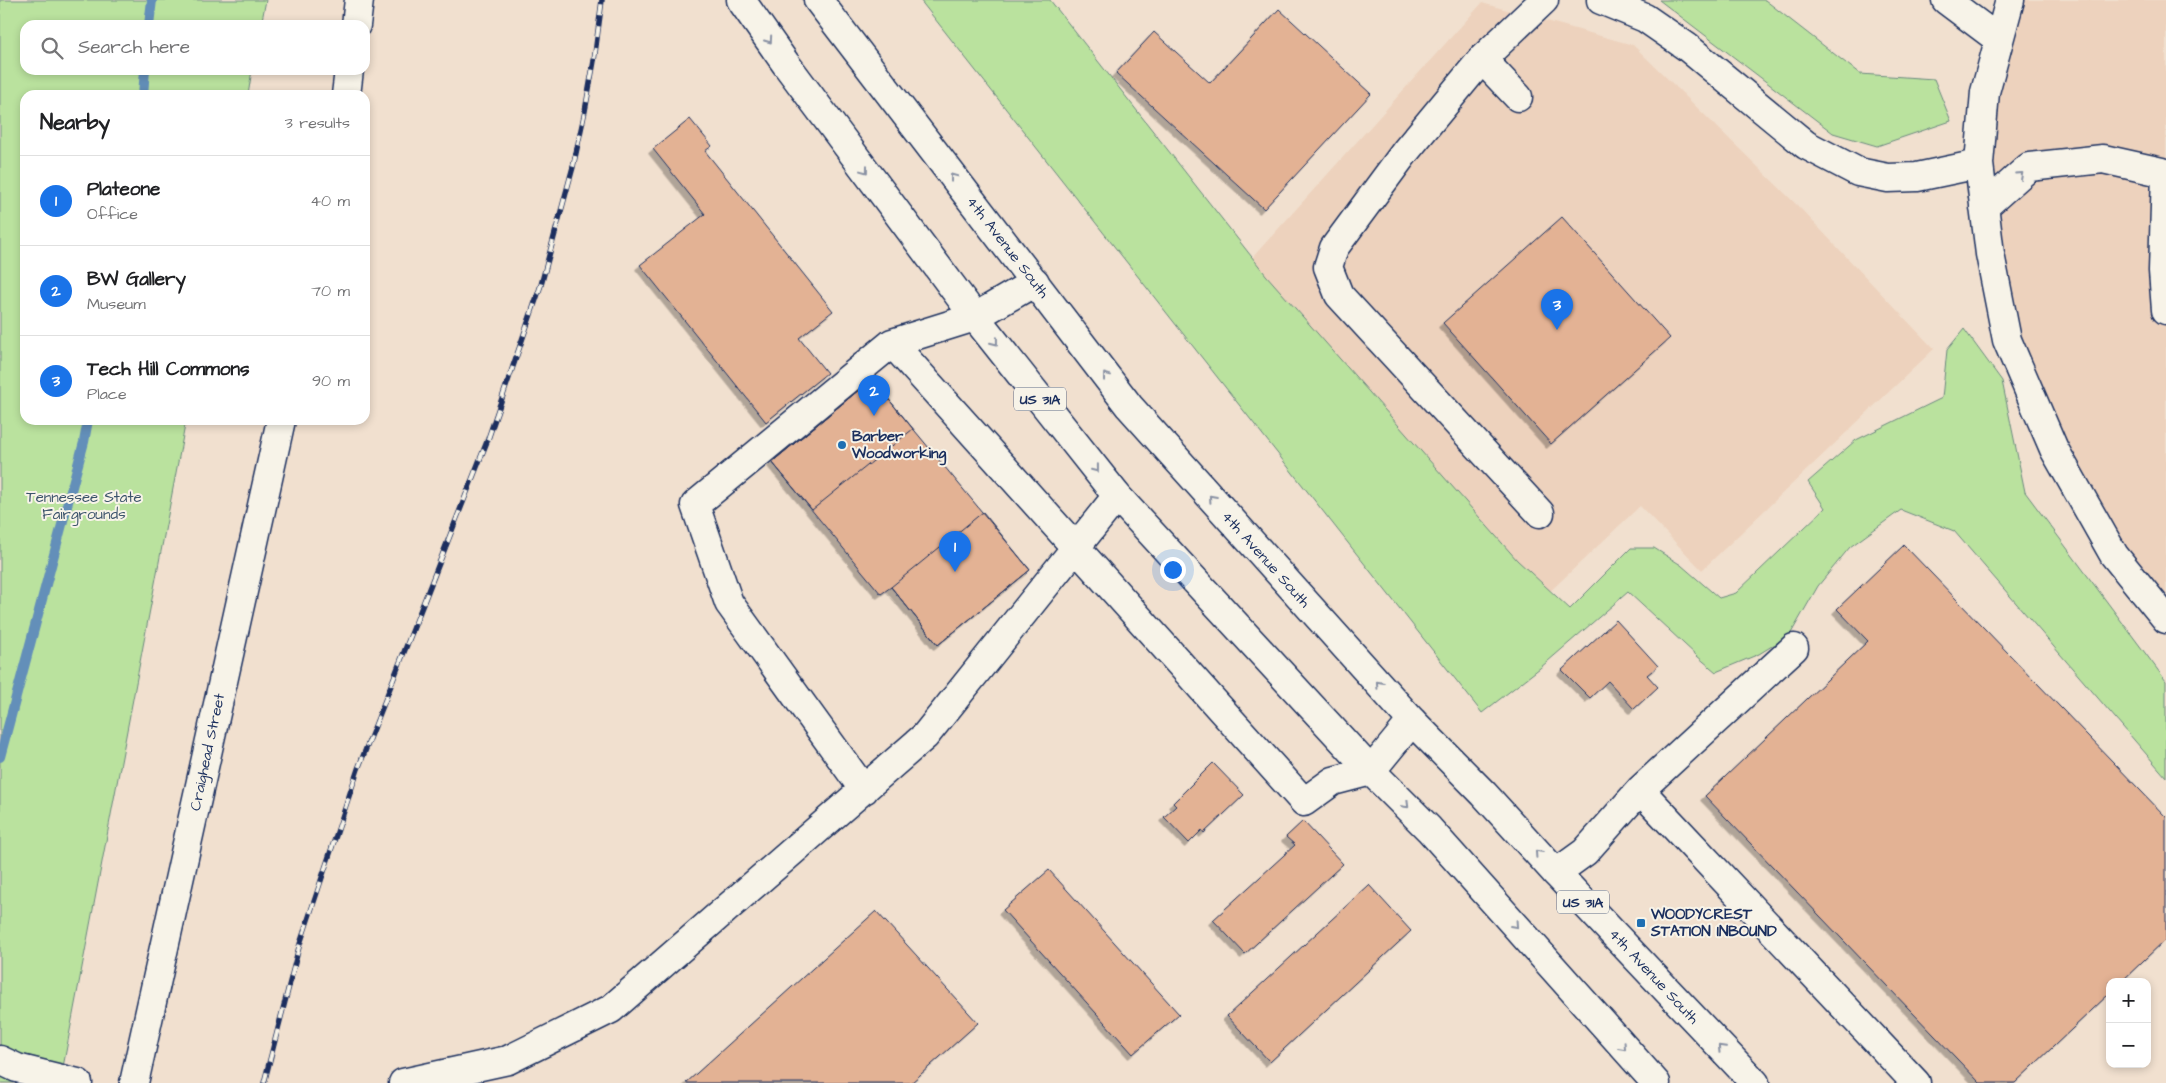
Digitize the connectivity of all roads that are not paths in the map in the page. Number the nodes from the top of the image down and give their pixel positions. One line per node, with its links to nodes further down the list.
1 (359, 0): 8 (main road)
2 (741, 0): 19 (main road, US 31A, one-way to 19)
3 (818, 0): 17 (main road, 4th Avenue South / US 31A, one-way to 3)
4 (1544, 0): 10 (main road)
5 (1601, 0): 14 (main road)
6 (1946, 0): 9 (main road)
7 (2010, 0): 9 (main road)
8 (357, 20)
9 (1998, 39): 14 (main road)
10 (1482, 59): 13 (main road); 23 (main road)
11 (348, 75): 12 (main road)
12 (347, 90)
13 (1518, 97)
14 (1979, 164): 16 (main road)
15 (2166, 173): 16 (main road, one-way to 15); 18 (main road)
16 (1984, 207): 25 (main road)
17 (1035, 282): 19 (main road); 27 (main road, 4th Avenue South / US 31A, one-way to 17)
18 (2166, 310)
19 (975, 317): 20 (main road); 22 (main road, US 31A, one-way to 22)
20 (892, 343): 24 (main road); 29 (main road)
21 (280, 425): 35 (main road, Craighead Street)
22 (1117, 496): 24 (main road); 28 (main road, US 31A)
23 (1540, 513)
24 (1076, 548): 28 (main road); 29 (main road)
25 (2166, 619)
26 (1794, 648): 30 (main road)
27 (1412, 721): 28 (main road); 31 (main road, 4th Avenue South / US 31A, one-way to 27)
28 (1371, 771): 33 (main road, US 31A, one-way to 33)
29 (864, 790): 36 (main road)
30 (1640, 790): 31 (main road); 38 (main road)
31 (1556, 873): 37 (main road, 4th Avenue South / US 31A, one-way to 31)
32 (9, 1064): 34 (main road)
33 (1654, 1082)
34 (78, 1083)
35 (134, 1083)
36 (403, 1083)
37 (1755, 1083)
38 (1916, 1083)

